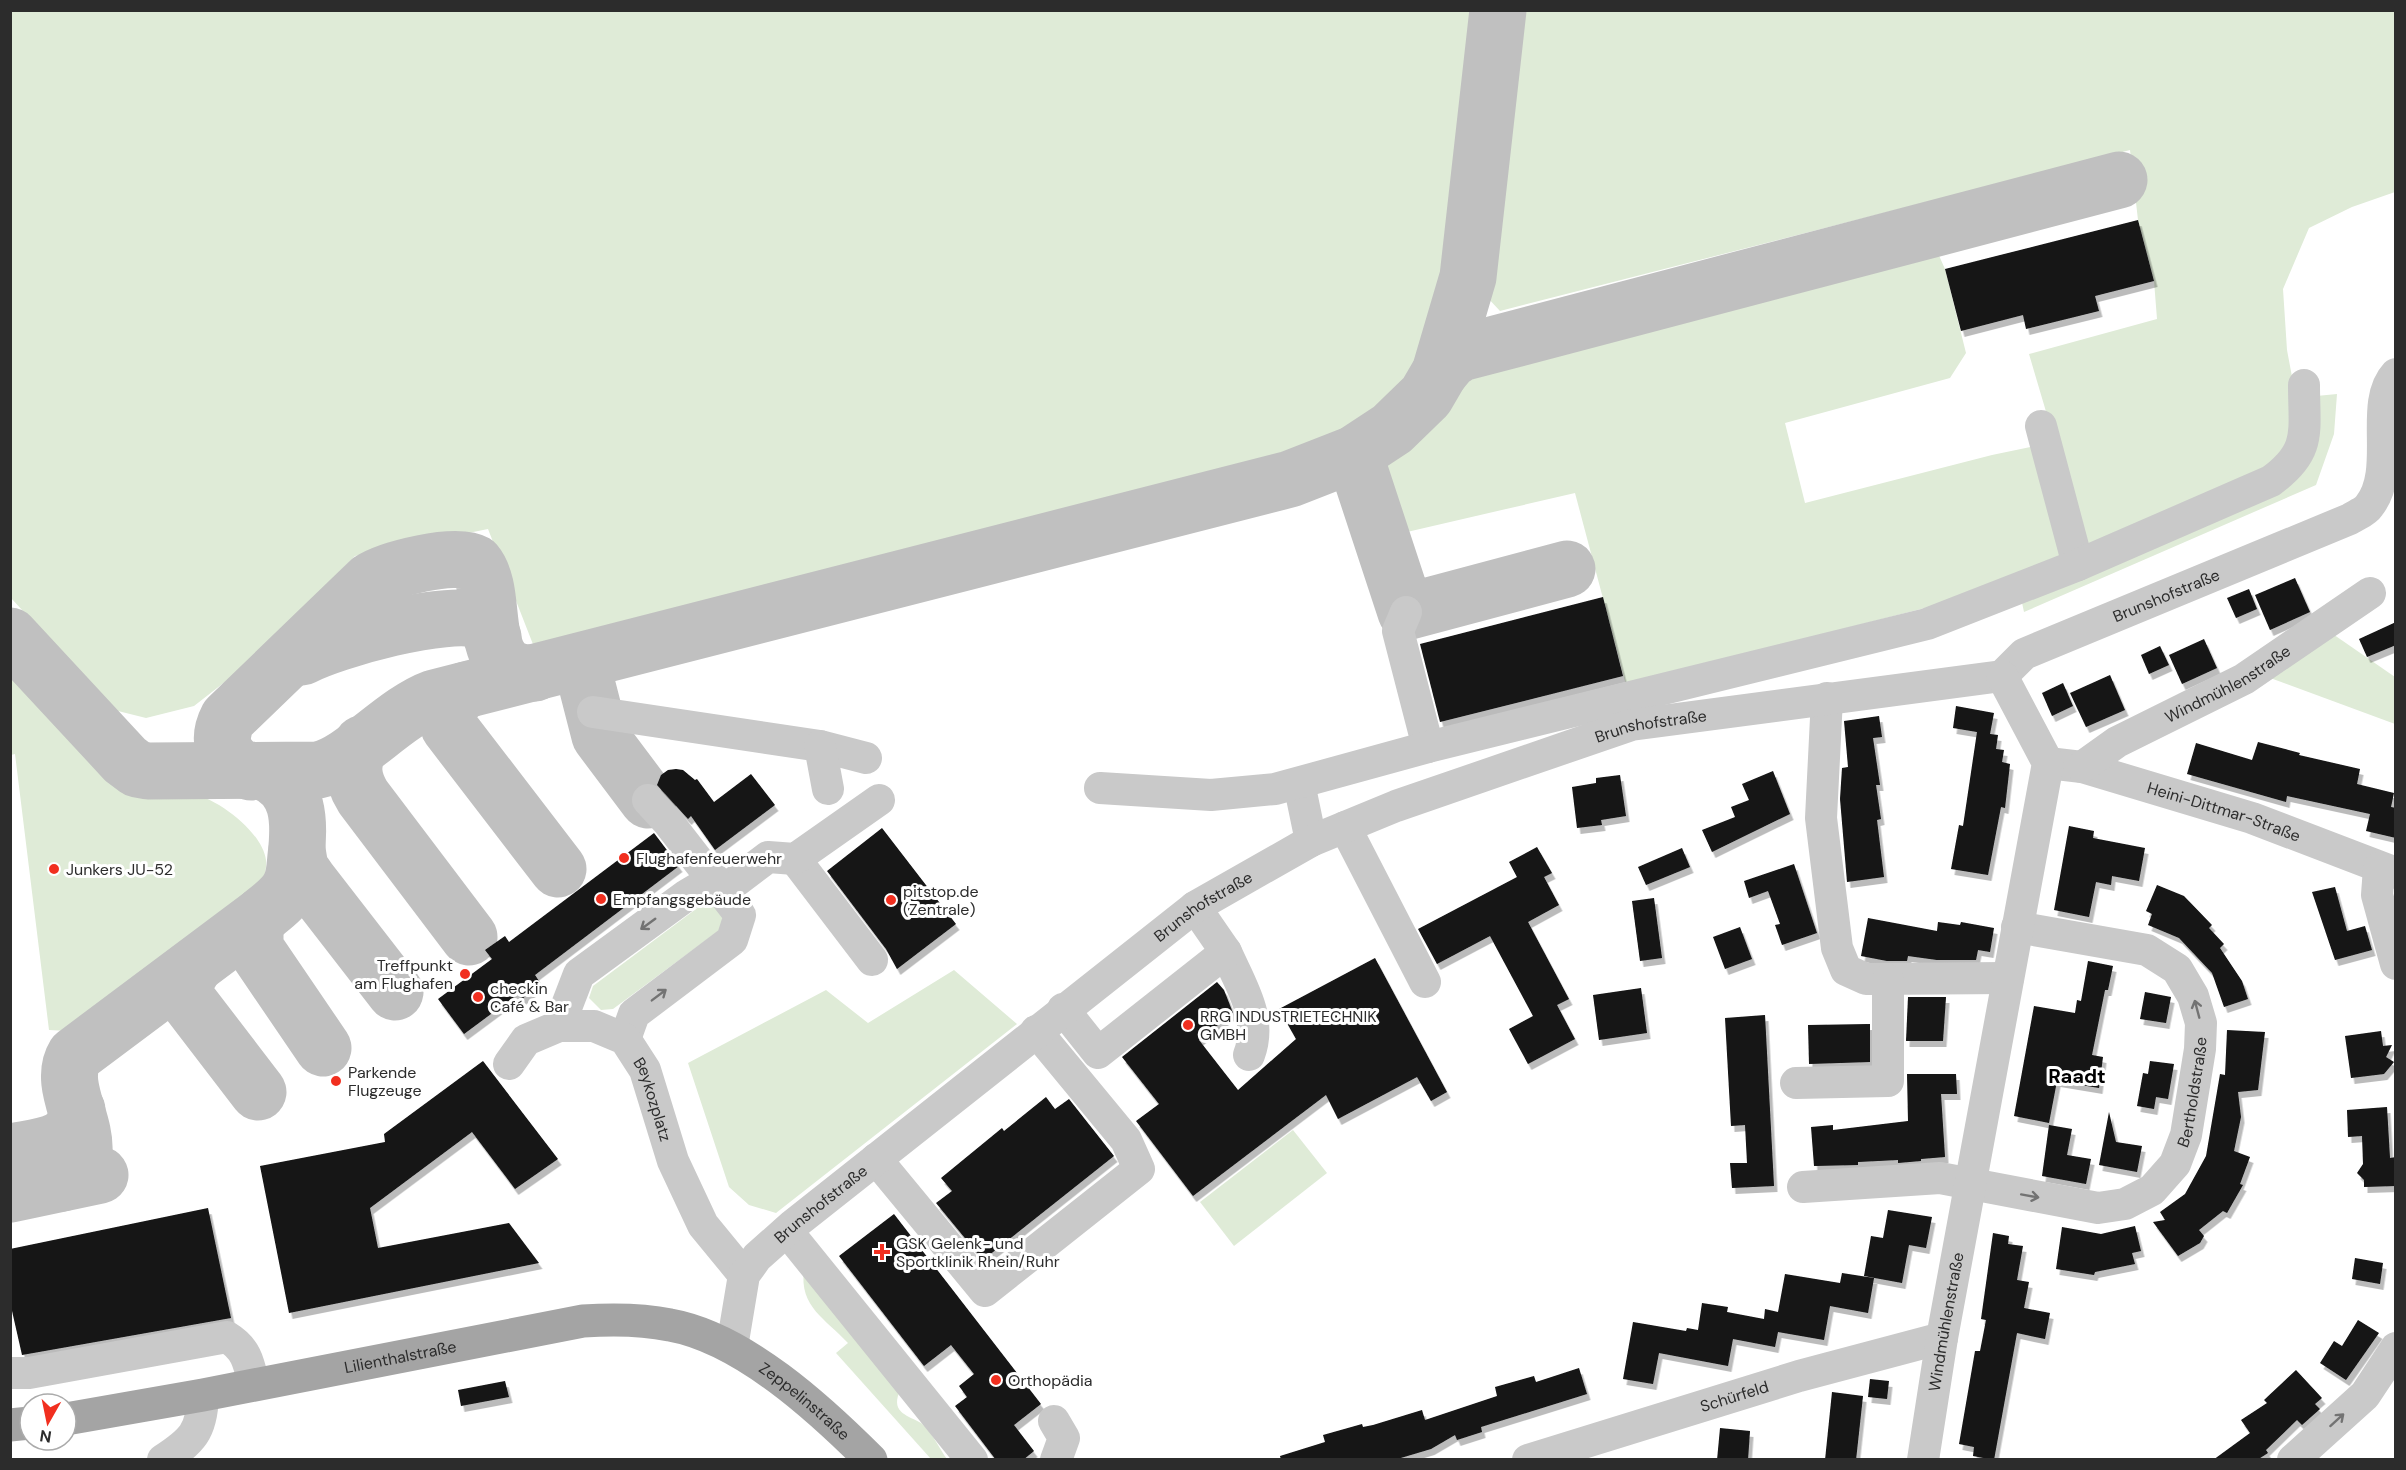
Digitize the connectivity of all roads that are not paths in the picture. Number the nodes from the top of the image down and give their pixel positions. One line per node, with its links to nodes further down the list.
1 (2396, 374): 7 (street, Brunshofstraße)
2 (2304, 385): 4 (street)
3 (2041, 426): 4 (street)
4 (2078, 566): 11 (street)
5 (2370, 593): 14 (street, Windmühlenstraße)
6 (1406, 612): 11 (street)
7 (2002, 676): 8 (street, Brunshofstraße); 13 (street)
8 (1827, 698): 20 (street, Brunshofstraße); 31 (street)
9 (593, 712): 10 (street)
10 (820, 746): 12 (street); 17 (street)
11 (1428, 747): 15 (street)
12 (866, 758)
13 (2048, 762): 14 (street, Heini-Dittmar-Straße); 26 (street, Windmühlenstraße)
14 (2082, 767): 23 (street, Heini-Dittmar-Straße)
15 (1299, 783): 16 (street); 21 (street)
16 (1100, 788)
17 (828, 789)
18 (648, 800): 24 (street)
19 (879, 800): 22 (street)
20 (1345, 827): 21 (street, Brunshofstraße); 32 (street)
21 (1311, 841): 25 (street, Brunshofstraße)
22 (795, 859): 24 (street); 28 (street)
23 (2387, 871): 29 (street)
24 (719, 885): 34 (street, one-way to 34); 36 (street, one-way to 24)
25 (1195, 907): 27 (street); 33 (street, Brunshofstraße)
26 (2018, 927): 30 (street, Windmühlenstraße); 41 (street, Bertholdstraße, one-way to 26)
27 (1226, 952): 33 (street); 37 (street)
28 (872, 960)
29 (2396, 964)
30 (2008, 978): 31 (street); 41 (street, Windmühlenstraße)
31 (1888, 980): 39 (street)
32 (1425, 982)
33 (1063, 1010): 35 (street, Brunshofstraße)
34 (559, 1026): 36 (street, Beykozplatz); 38 (street, Beykozplatz)
35 (1036, 1031): 40 (street, Brunshofstraße); 40 (street)
36 (625, 1039): 44 (street, Beykozplatz)
37 (1249, 1055)
38 (509, 1064)
39 (1796, 1083)
40 (876, 1159): 43 (street, Brunshofstraße)
41 (1972, 1186): 42 (street); 45 (street, Windmühlenstraße)
42 (1803, 1187)
43 (787, 1231): 44 (street, Brunshofstraße); 55 (street)
44 (744, 1275): 46 (street)
45 (1942, 1338): 57 (street, Schürfeld); 58 (street, Windmühlenstraße)
46 (732, 1347): 49 (main road, Lilienthalstraße); 54 (main road, Zeppelinstraße)
47 (2396, 1348): 59 (street, one-way to 47)
48 (12, 1369): 49 (street)
49 (254, 1385): 50 (main road, Lilienthalstraße)
50 (203, 1395): 51 (main road, Lilienthalstraße); 53 (street)
51 (78, 1417)
52 (1054, 1421): 56 (street)
53 (163, 1460)
54 (871, 1460)
55 (972, 1460)
56 (1056, 1460)
57 (1528, 1460)
58 (1923, 1460)
59 (2293, 1460)

